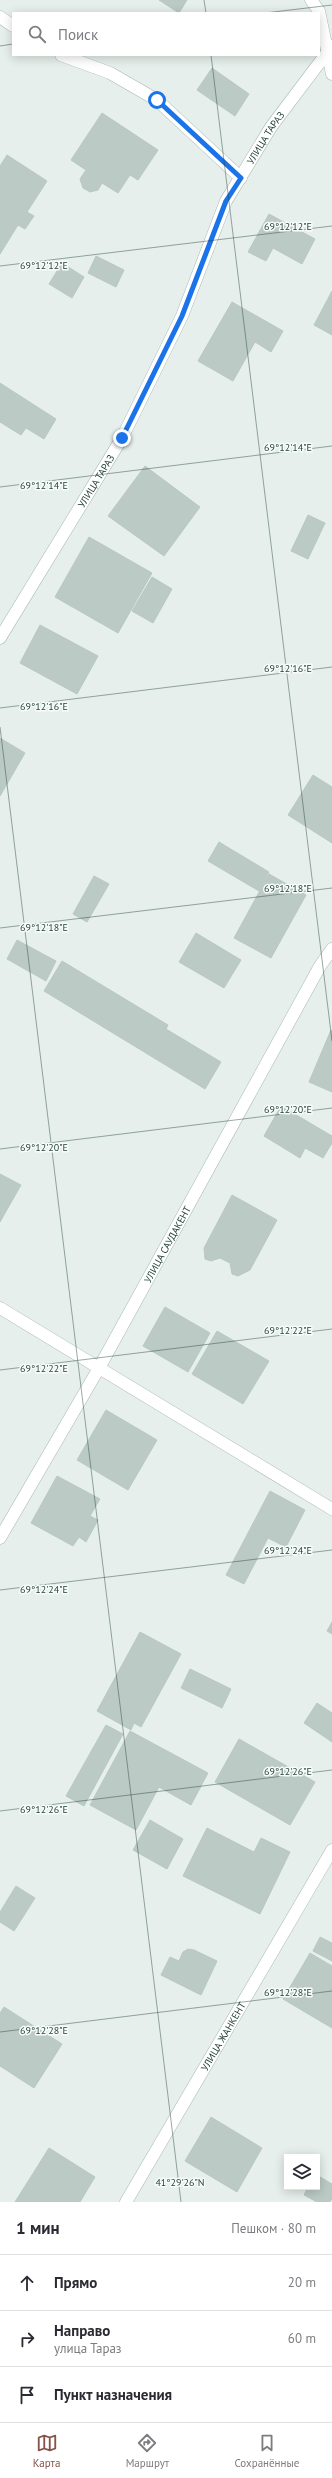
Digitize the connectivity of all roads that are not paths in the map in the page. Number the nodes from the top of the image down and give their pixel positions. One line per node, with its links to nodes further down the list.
1 (311, 0): 2 (street)
2 (319, 12)
3 (320, 15): 6 (street)
4 (0, 17): 5 (street)
5 (12, 25)
6 (330, 50): 8 (street); 9 (street, УЛИЦА ТАРАЗ)
7 (64, 56): 9 (street)
8 (332, 74)
9 (241, 178): 10 (street, УЛИЦА ТАРАЗ)
10 (0, 638)
11 (332, 949): 13 (street, УЛИЦА САУДАКЕНТ)
12 (0, 1308): 13 (street)
13 (100, 1368): 14 (street); 15 (street, УЛИЦА САУДАКЕНТ)
14 (332, 1509)
15 (0, 1538)
16 (332, 1850): 17 (street, УЛИЦА ЖАНКЕНТ)
17 (126, 2202)

